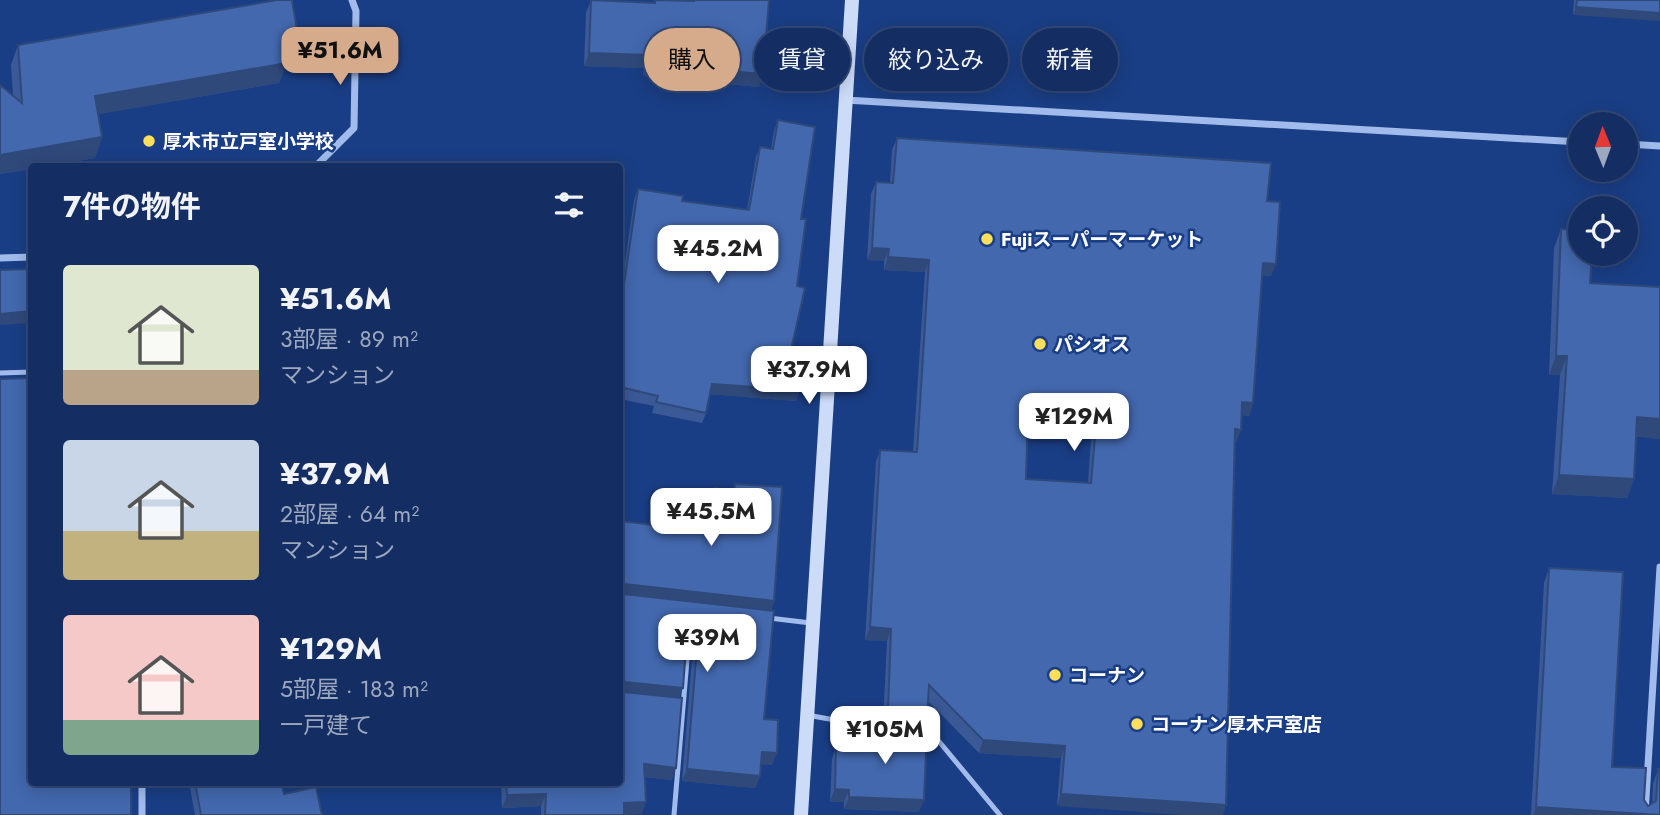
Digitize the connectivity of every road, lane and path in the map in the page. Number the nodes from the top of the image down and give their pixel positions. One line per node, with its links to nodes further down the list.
1 (352, 0): 7 (street)
2 (852, 0): 3 (street)
3 (844, 100): 4 (street); 14 (street)
4 (1568, 141)
5 (1638, 145): 6 (street)
6 (1660, 146)
7 (319, 163)
8 (28, 257): 9 (street)
9 (0, 258)
10 (28, 372): 11 (lane)
11 (0, 373)
12 (1660, 567): 26 (street)
13 (758, 617): 14 (lane)
14 (813, 623): 18 (street)
15 (688, 648): 17 (lane)
16 (670, 705): 17 (lane)
17 (683, 706): 23 (lane)
18 (807, 715): 19 (lane); 24 (street)
19 (898, 732)
20 (911, 734): 25 (lane)
21 (142, 786): 22 (street)
22 (142, 815)
23 (674, 815)
24 (801, 815)
25 (1000, 815)
26 (1645, 815)

